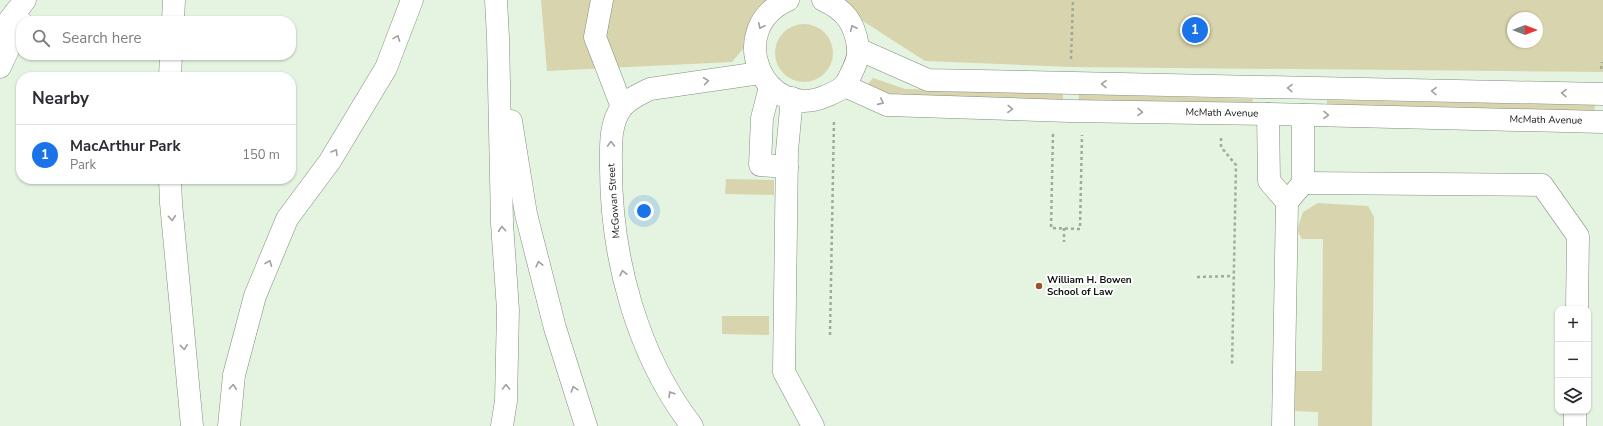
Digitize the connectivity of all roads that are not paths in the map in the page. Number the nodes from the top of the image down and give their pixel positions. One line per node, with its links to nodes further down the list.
1 (24, 0): 12 (main road)
2 (31, 0): 9 (main road)
3 (174, 0): 10 (main road)
4 (412, 0): 33 (main road, one-way to 4)
5 (496, 0): 13 (main road)
6 (602, 0): 22 (main road)
7 (788, 0): 18 (main road, one-way to 18)
8 (832, 2): 14 (main road, one-way to 8)
9 (23, 16)
10 (172, 16)
11 (16, 32): 16 (main road)
12 (0, 33)
13 (498, 37): 34 (main road, one-way to 13); 35 (main road, one-way to 13)
14 (858, 49): 19 (main road); 20 (main road, one-way to 14)
15 (171, 60): 17 (main road)
16 (0, 67)
17 (170, 72)
18 (765, 80): 21 (main road); 22 (main road, McGowan Street, one-way to 18); 26 (main road)
19 (845, 86): 21 (main road); 23 (main road, McMath Avenue, one-way to 23)
20 (1603, 94)
21 (792, 98): 26 (main road)
22 (622, 107): 36 (main road, McGowan Street, one-way to 22)
23 (1268, 114): 24 (main road, McMath Avenue); 29 (main road)
24 (1302, 115): 25 (main road, McMath Avenue, one-way to 25); 27 (main road)
25 (1603, 122)
26 (787, 167): 37 (main road)
27 (1303, 182): 29 (main road); 30 (main road)
28 (170, 184): 32 (main road, one-way to 32)
29 (1287, 202): 38 (main road)
30 (1577, 306)
31 (1575, 414): 39 (main road)
32 (192, 426)
33 (229, 426)
34 (502, 426)
35 (586, 426)
36 (692, 426)
37 (813, 426)
38 (1283, 426)
39 (1575, 426)

